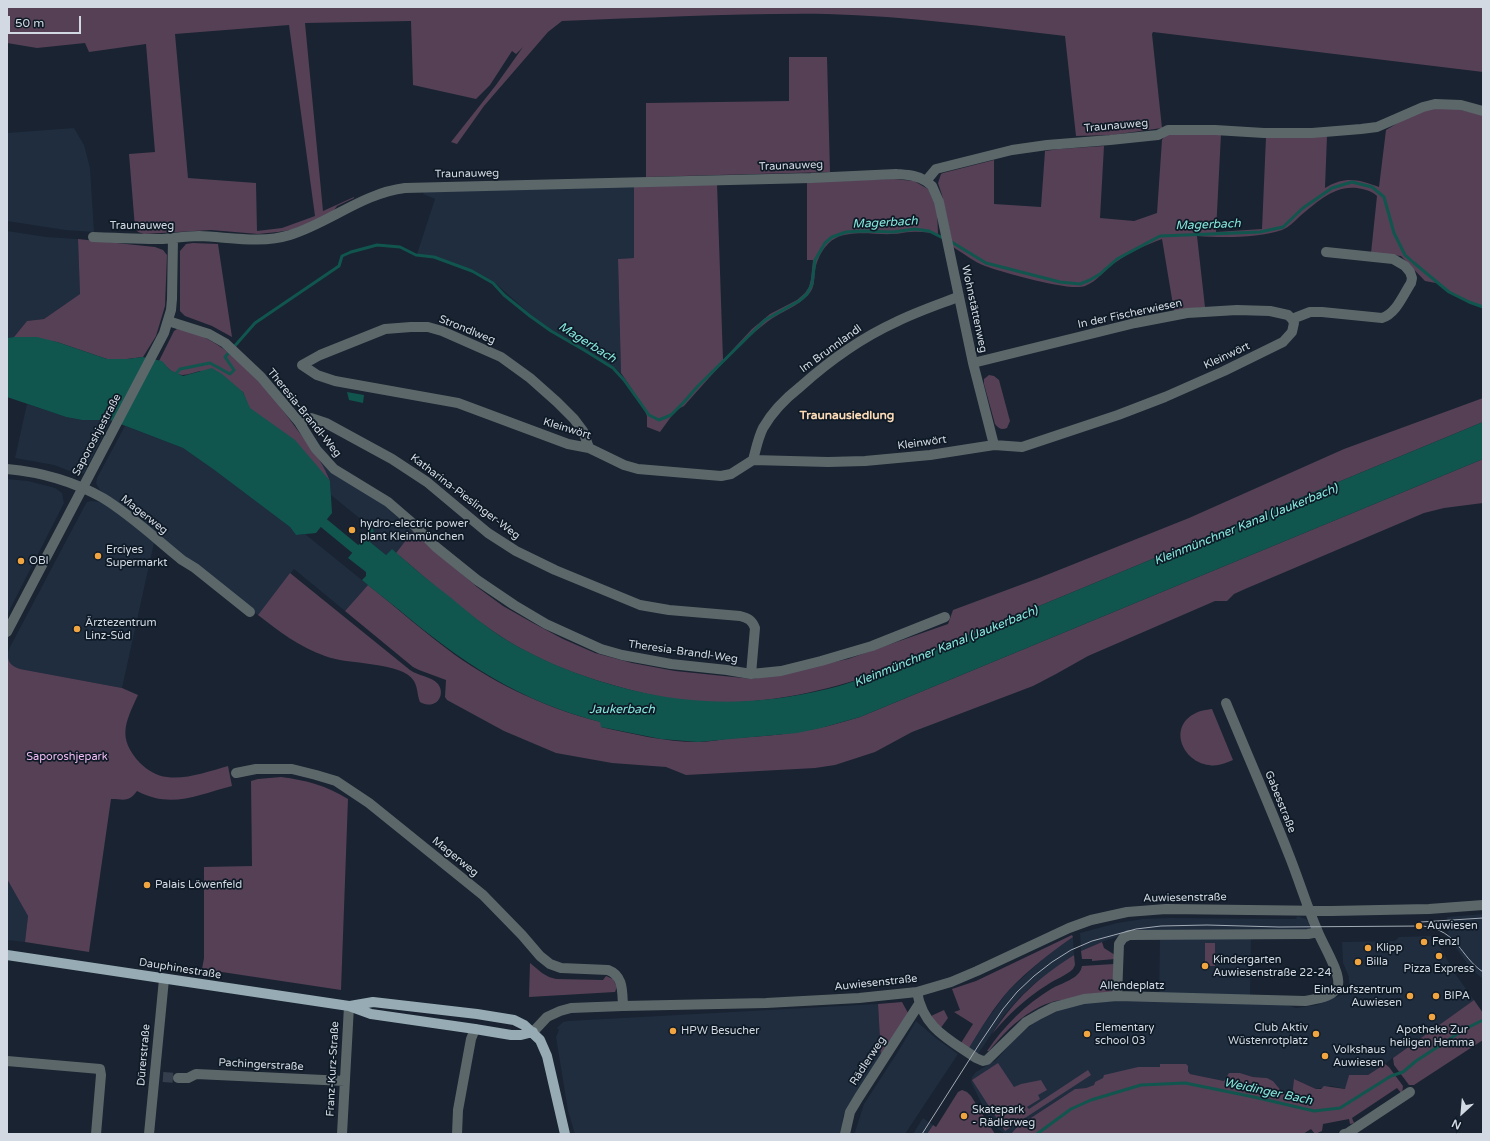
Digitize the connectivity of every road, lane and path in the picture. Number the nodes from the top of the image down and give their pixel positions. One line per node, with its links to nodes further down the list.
1 (1483, 111): 2 (street, Traunauweg)
2 (926, 181): 4 (street, Traunauweg); 6 (street, Wohnstättenweg)
3 (93, 237): 4 (street, Traunauweg)
4 (173, 238): 8 (street, Saporoshjestraße)
5 (1326, 252): 7 (street)
6 (958, 298): 9 (street, Wohnstättenweg); 14 (street, Im Brunnlandl)
7 (1292, 319): 9 (street, In der Fischerwiesen); 12 (street, Kleinwört)
8 (168, 321): 11 (street, Theresia-Brandl-Weg); 16 (street, Saporoshjestraße)
9 (973, 363): 12 (street, Wohnstättenweg)
10 (302, 364): 13 (street, Kleinwört); 13 (street, Strondlweg)
11 (298, 422): 20 (street, Theresia-Brandl-Weg); 20 (street, Katharina-Pieslinger-Weg)
12 (994, 445): 14 (street, Kleinwört)
13 (589, 448): 14 (street, Kleinwört)
14 (753, 460)
15 (7, 469): 16 (street, Magerweg)
16 (83, 488): 17 (street, Magerweg); 19 (street, Saporoshjestraße)
17 (250, 612)
18 (945, 616): 20 (street, Theresia-Brandl-Weg)
19 (7, 632)
20 (750, 674)
21 (1226, 703): 24 (street, Gabesstraße)
22 (236, 773): 32 (street, Magerweg)
23 (1483, 905): 24 (street, Auwiesenstraße)
24 (1310, 911): 25 (street); 28 (street, Auwiesenstraße)
25 (1318, 932): 29 (street); 29 (street, Allendeplatz)
26 (7, 955): 27 (main road, Dauphinestraße)
27 (164, 979): 31 (main road, Dauphinestraße); 40 (street, Dürerstraße)
28 (917, 992): 30 (street, Allendeplatz); 32 (street, Auwiesenstraße)
29 (1117, 996): 30 (street, Allendeplatz)
30 (919, 1004): 44 (street, Rädlerweg)
31 (349, 1006): 33 (main road, Dauphinestraße); 34 (main road, Dauphinestraße); 37 (street, Franz-Kurz-Straße)
32 (622, 1006): 34 (street, Auwiesenstraße)
33 (475, 1029): 34 (main road, Dauphinestraße); 42 (street)
34 (533, 1032): 43 (main road, Dauphinestraße)
35 (7, 1061): 39 (street)
36 (178, 1078): 37 (street, Pachingerstraße)
37 (345, 1081): 41 (street, Franz-Kurz-Straße)
38 (1410, 1092): 45 (street)
39 (96, 1134)
40 (149, 1134)
41 (342, 1134)
42 (458, 1134)
43 (565, 1134)
44 (845, 1134)
45 (1344, 1134)

